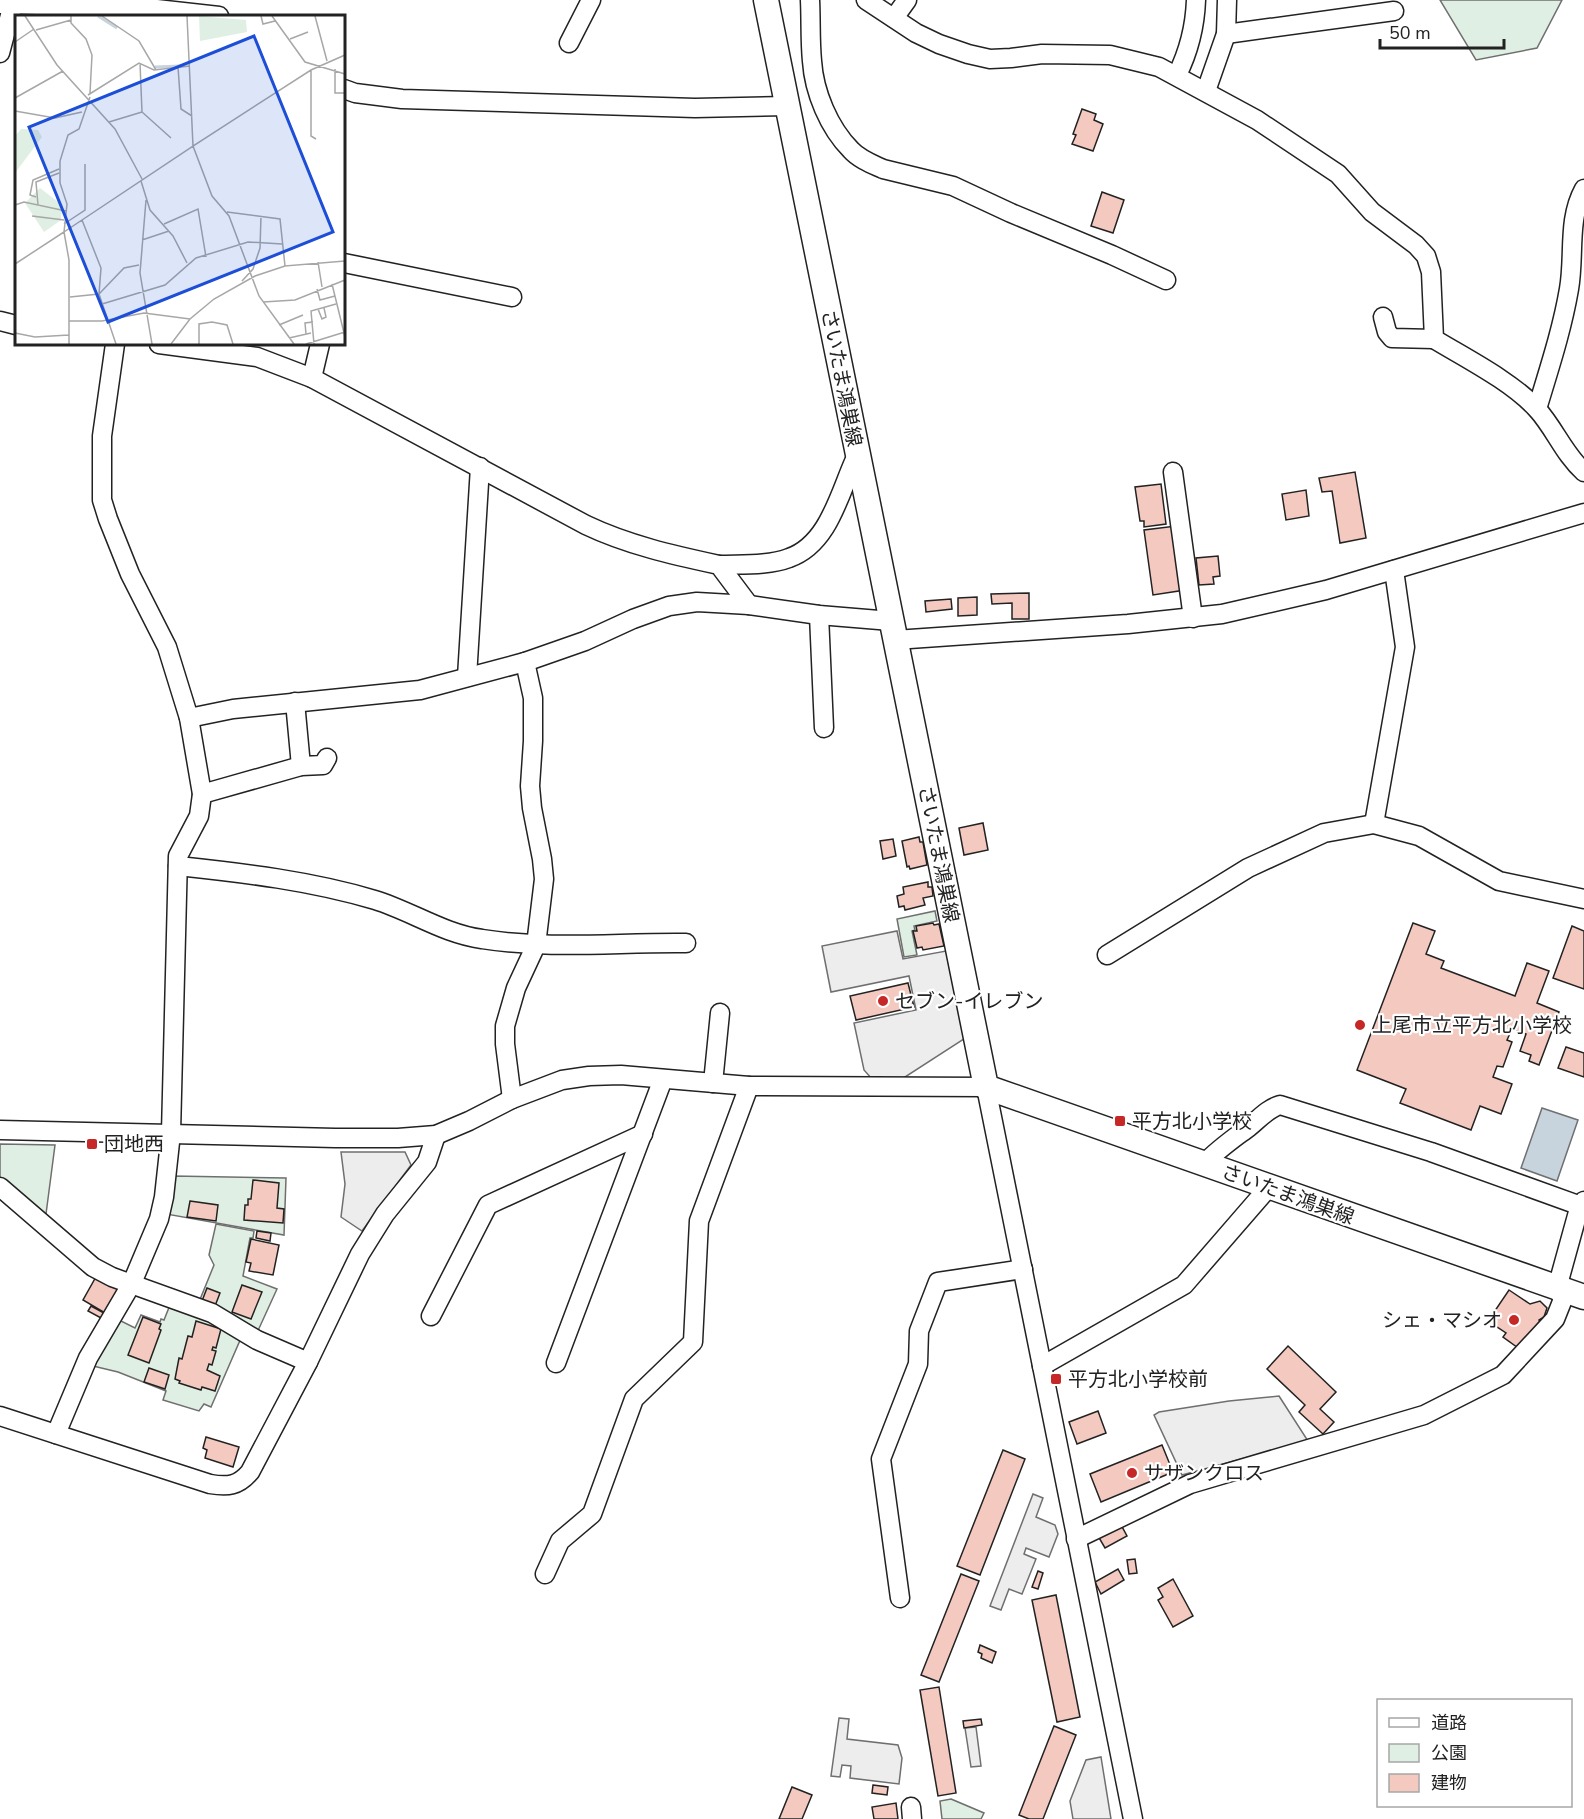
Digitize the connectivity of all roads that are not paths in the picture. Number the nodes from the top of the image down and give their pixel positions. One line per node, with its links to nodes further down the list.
1 (226, 0): 13 (street)
2 (591, 0): 16 (street)
3 (766, 0): 21 (main road, さいたま鴻巣線)
4 (810, 0): 24 (street)
5 (866, 0): 14 (street)
6 (907, 0): 14 (street)
7 (1196, 0): 18 (street)
8 (1227, 0): 15 (street)
9 (9, 3): 11 (street); 17 (street)
10 (1394, 11): 15 (street)
11 (148, 12): 12 (street)
12 (201, 15)
13 (219, 15)
14 (894, 18): 18 (street)
15 (1226, 34): 20 (street)
16 (569, 43)
17 (0, 53)
18 (1177, 75): 20 (street)
19 (345, 89): 21 (street)
20 (1206, 91): 29 (street)
21 (788, 106): 35 (main road, さいたま鴻巣線)
22 (1584, 189): 34 (street)
23 (345, 262): 25 (street)
24 (1166, 280)
25 (513, 297)
26 (1383, 317): 29 (street)
27 (0, 321): 28 (street)
28 (15, 325)
29 (1434, 339): 34 (street)
30 (115, 345): 49 (street)
31 (167, 345): 33 (street)
32 (320, 345): 33 (street)
33 (312, 378): 36 (street)
34 (1537, 409): 38 (street)
35 (857, 455): 40 (street); 45 (main road, さいたま鴻巣線)
36 (480, 467): 40 (street); 47 (street)
37 (1173, 472): 44 (street)
38 (1584, 472)
39 (1584, 513): 41 (street)
40 (719, 565): 42 (street)
41 (1394, 570): 44 (street); 54 (street)
42 (749, 605): 43 (street); 46 (street)
43 (819, 615): 45 (street); 50 (street)
44 (1192, 618): 45 (street)
45 (893, 631): 64 (main road, さいたま鴻巣線)
46 (525, 662): 47 (street); 58 (street)
47 (467, 677): 48 (street)
48 (295, 702): 49 (street); 52 (street)
49 (189, 718): 53 (street)
50 (824, 728)
51 (327, 758): 52 (street)
52 (301, 766): 53 (street)
53 (202, 794): 55 (street)
54 (1374, 824): 56 (street); 59 (street)
55 (178, 866): 58 (street); 67 (street)
56 (1584, 899)
57 (686, 943): 58 (street)
58 (536, 945): 65 (street)
59 (1107, 955)
60 (720, 1013): 62 (street)
61 (663, 1079): 62 (street); 65 (street); 68 (street)
62 (713, 1083): 63 (street)
63 (749, 1086): 64 (street); 85 (street)
64 (986, 1087): 70 (main road, さいたま鴻巣線); 74 (street)
65 (512, 1098): 69 (street)
66 (0, 1130): 67 (street)
67 (171, 1133): 69 (street); 75 (street)
68 (642, 1134): 78 (street); 80 (street)
69 (436, 1135): 79 (street)
70 (1204, 1164): 72 (main road, さいたま鴻巣線); 73 (street)
71 (0, 1187): 75 (street)
72 (1268, 1188): 76 (main road, さいたま鴻巣線); 81 (street)
73 (1582, 1204): 76 (street)
74 (1023, 1269): 81 (street); 86 (street)
75 (132, 1283): 79 (street); 83 (street)
76 (1557, 1288): 77 (main road, さいたま鴻巣線); 84 (street)
77 (1584, 1298)
78 (431, 1316)
79 (308, 1362): 83 (street)
80 (556, 1363)
81 (1042, 1366): 84 (street)
82 (0, 1416): 83 (street)
83 (56, 1434)
84 (1076, 1539): 87 (street)
85 (545, 1574)
86 (900, 1598)
87 (1133, 1819)

